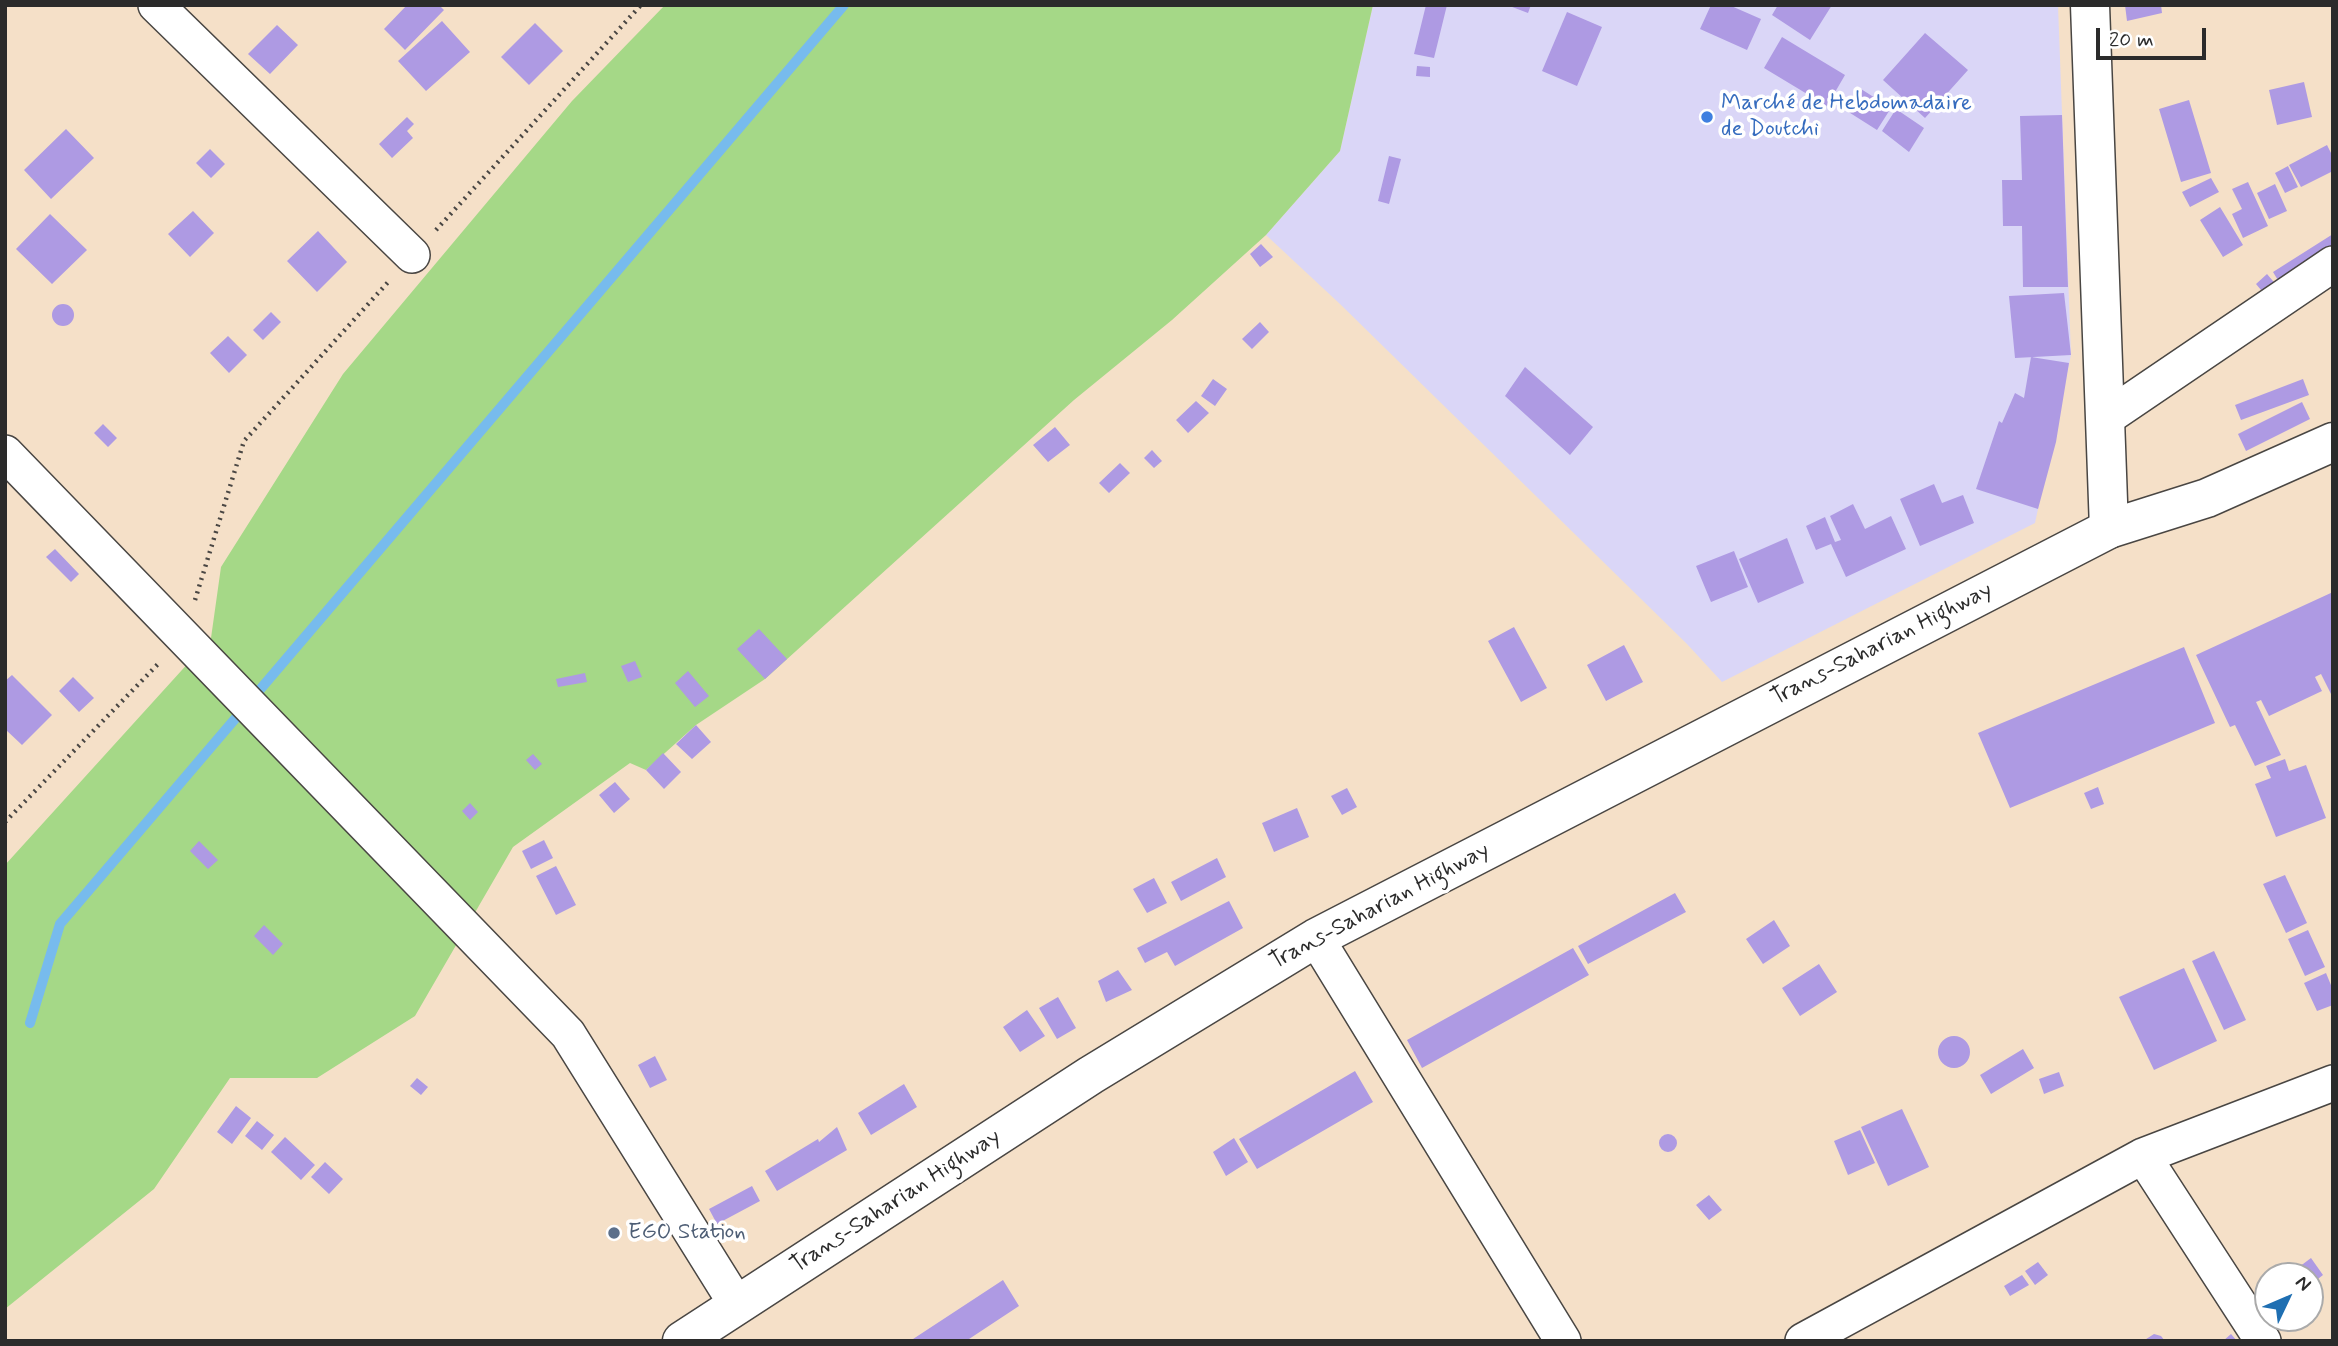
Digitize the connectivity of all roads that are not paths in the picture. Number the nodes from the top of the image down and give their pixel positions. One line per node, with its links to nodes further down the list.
1 (156, 5): 3 (street)
2 (2090, 5): 5 (main road)
3 (412, 256)
4 (2333, 264): 5 (street)
5 (2106, 418): 8 (main road)
6 (2333, 442): 8 (main road, Trans-Saharian Highway)
7 (5, 453): 12 (street)
8 (2109, 529): 9 (main road, Trans-Saharian Highway)
9 (1316, 938): 12 (main road, Trans-Saharian Highway); 14 (street)
10 (2333, 1083): 11 (street)
11 (2143, 1156): 15 (street); 16 (street)
12 (737, 1305): 13 (main road, Trans-Saharian Highway)
13 (682, 1341)
14 (1563, 1341)
15 (1803, 1341)
16 (2263, 1341)

